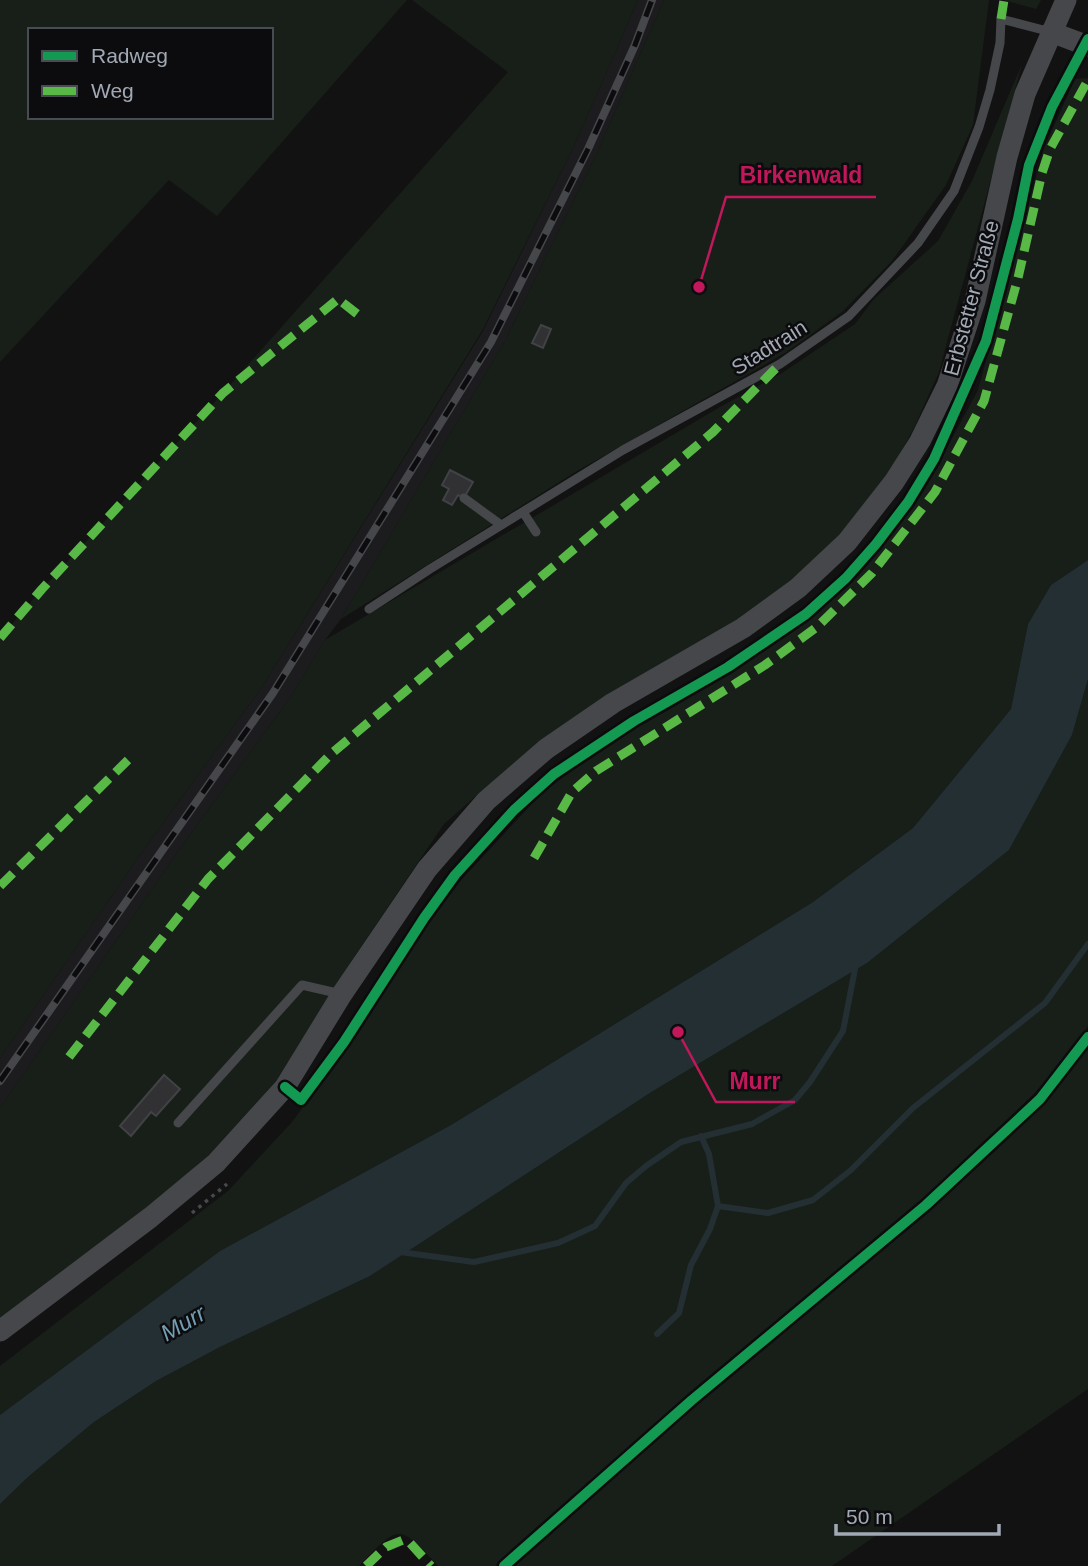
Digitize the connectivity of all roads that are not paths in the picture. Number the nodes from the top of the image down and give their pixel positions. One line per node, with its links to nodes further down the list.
1 (1066, 0): 2 (street, Erbstetter Straße)
2 (1051, 32): 3 (street); 5 (lane, Stadtrain); 9 (street, Erbstetter Straße)
3 (1088, 46)
4 (464, 498): 6 (lane)
5 (523, 512): 6 (lane, Stadtrain); 7 (lane)
6 (501, 525): 8 (lane, Stadtrain)
7 (536, 532)
8 (369, 609)
9 (342, 994): 10 (lane); 11 (street, Erbstetter Straße)
10 (178, 1123)
11 (0, 1331)

